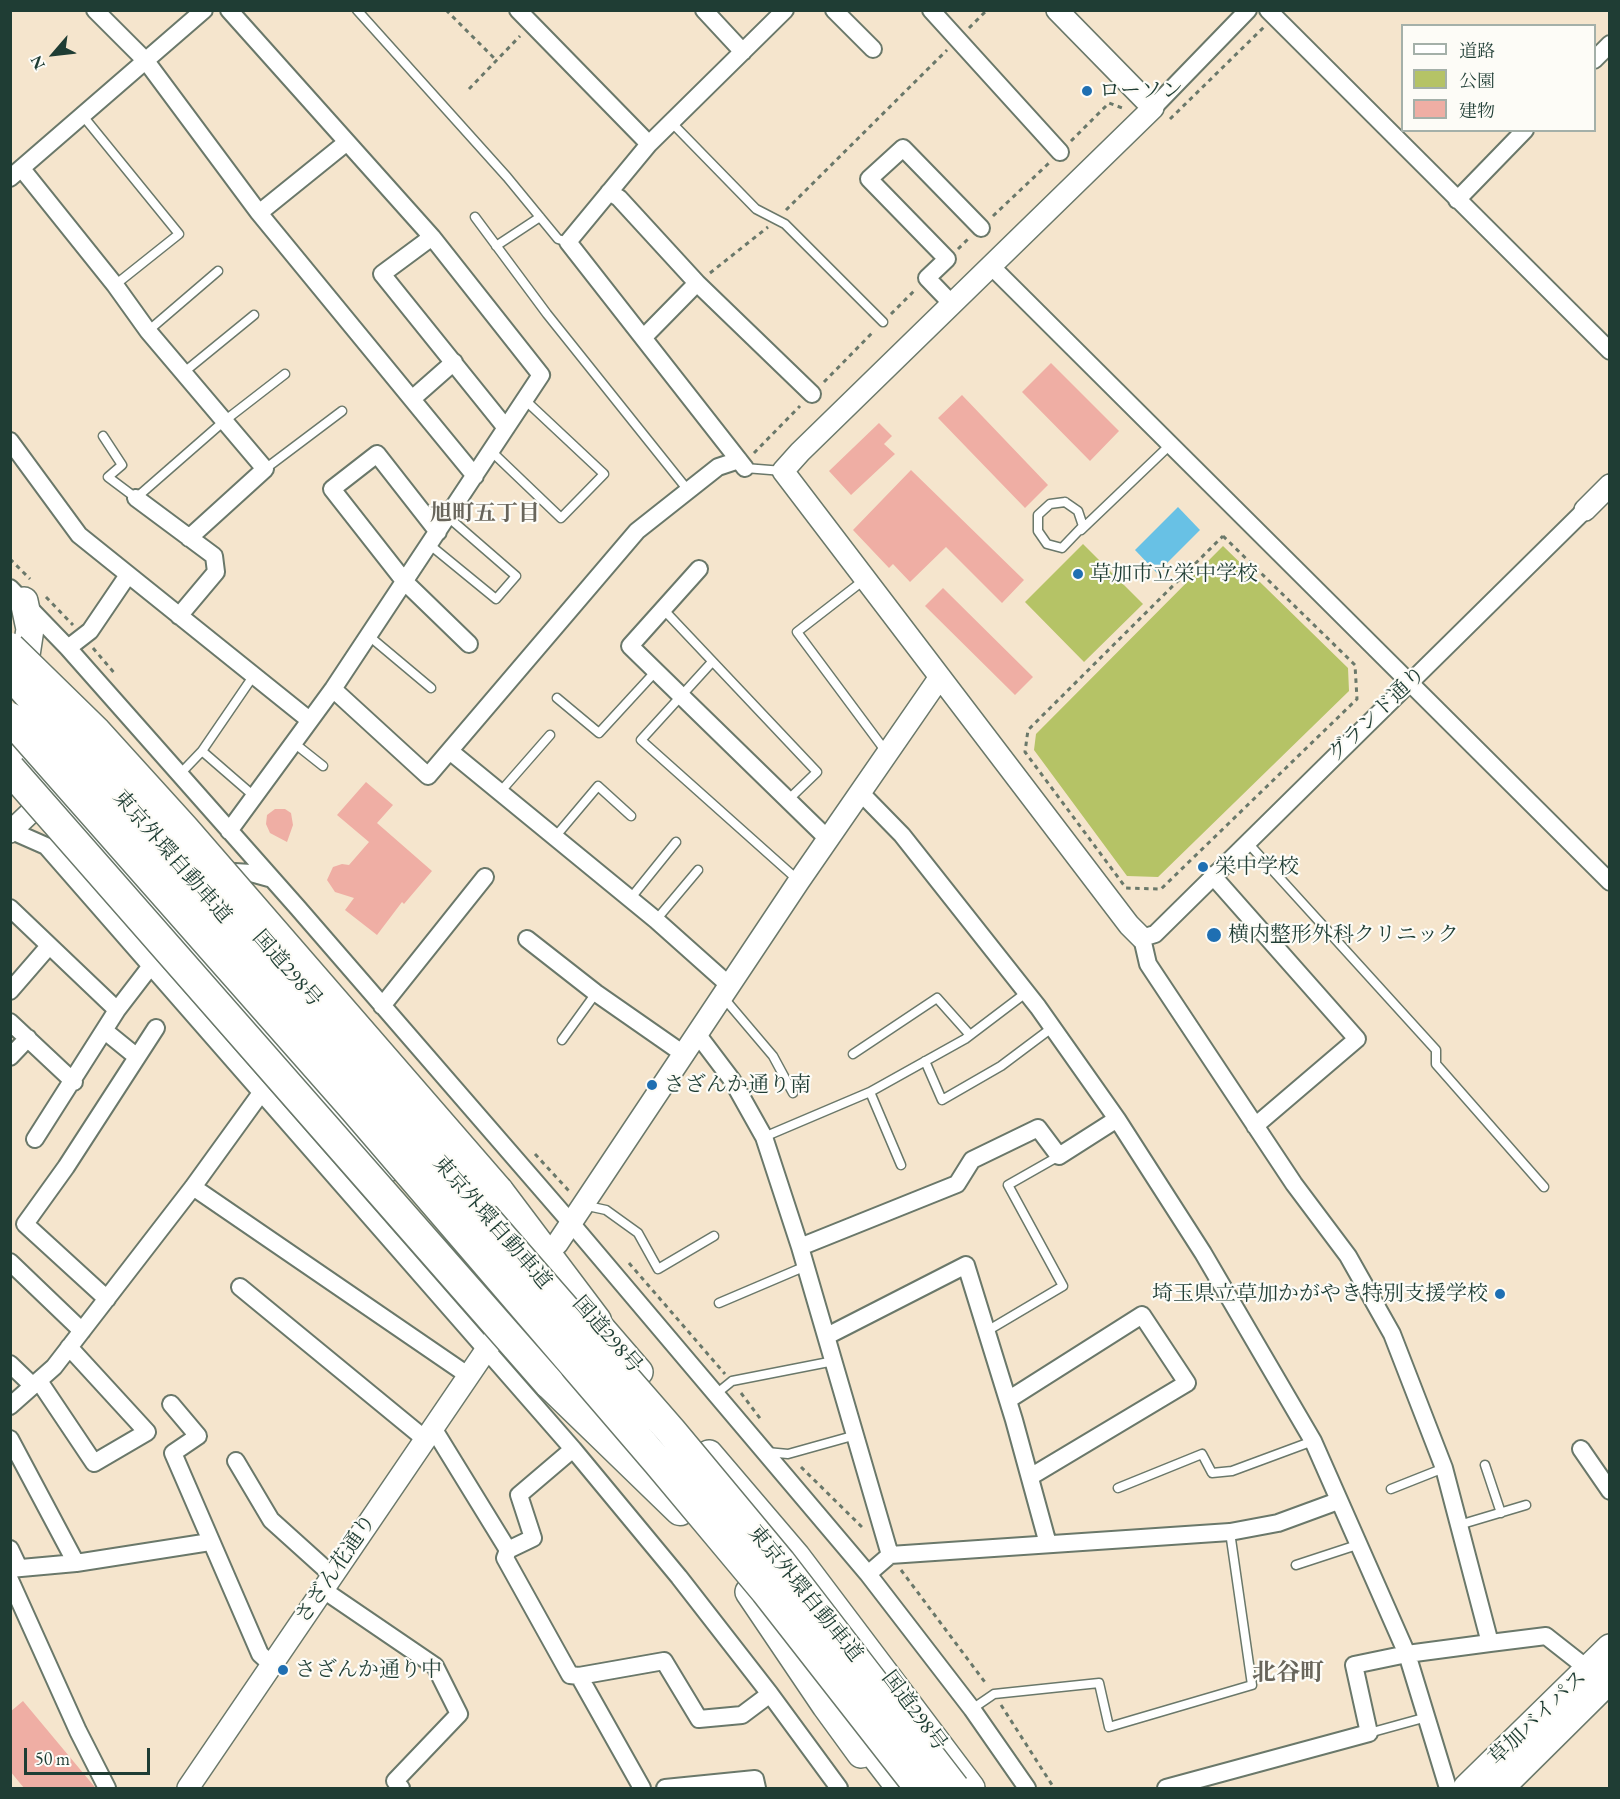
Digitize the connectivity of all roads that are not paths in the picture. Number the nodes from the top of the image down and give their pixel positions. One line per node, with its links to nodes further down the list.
1 (95, 10): 17 (street)
2 (204, 10): 17 (street)
3 (229, 10): 22 (street)
4 (357, 10): 30 (lane)
5 (518, 10): 23 (street)
6 (704, 10): 15 (street)
7 (785, 10): 15 (street)
8 (834, 10): 14 (street)
9 (931, 10): 24 (street)
10 (1057, 10): 18 (street)
11 (1248, 10): 18 (street)
12 (1268, 10): 27 (street)
13 (1610, 44): 16 (street)
14 (873, 49)
15 (743, 52): 20 (street)
16 (1596, 58)
17 (146, 61): 19 (street); 28 (street)
18 (1153, 108): 35 (street)
19 (83, 116): 25 (street); 38 (lane)
20 (672, 123): 23 (street); 41 (lane)
21 (1523, 132): 27 (street)
22 (347, 142): 28 (street); 32 (street)
23 (649, 144): 26 (street)
24 (1060, 152)
25 (16, 174): 38 (street)
26 (609, 192): 33 (street); 37 (street)
27 (1457, 200): 44 (street)
28 (259, 213): 49 (street)
29 (475, 217): 34 (lane)
30 (540, 217): 33 (lane); 34 (lane)
31 (981, 228): 39 (street)
32 (432, 237): 45 (street); 50 (street)
33 (568, 242): 43 (street)
34 (496, 246): 63 (lane)
35 (991, 266): 39 (street); 56 (street)
36 (218, 271): 42 (lane)
37 (697, 283): 43 (street); 48 (street)
38 (115, 285): 42 (street)
39 (952, 304): 60 (street)
40 (254, 315): 46 (lane)
41 (883, 322)
42 (148, 331): 46 (street)
43 (643, 338): 58 (street)
44 (1610, 351)
45 (454, 362): 49 (street); 53 (street)
46 (183, 373): 52 (street)
47 (285, 374): 52 (lane)
48 (812, 394)
49 (412, 399): 61 (street)
50 (525, 400): 53 (street); 57 (lane)
51 (342, 411): 59 (lane)
52 (223, 422): 59 (street); 64 (lane)
53 (506, 428): 57 (street)
54 (103, 436): 64 (lane)
55 (10, 441): 71 (street)
56 (1170, 445): 69 (lane); 85 (street)
57 (491, 451): 61 (street)
58 (742, 464): 60 (lane); 63 (street)
59 (265, 469): 67 (street)
60 (783, 471): 72 (street)
61 (475, 476): 66 (street)
62 (1610, 485): 65 (street, グランド通り)
63 (687, 489): 97 (street)
64 (136, 498): 67 (street)
65 (1585, 510): 85 (street, グランド通り)
66 (448, 517): 68 (street); 68 (lane)
67 (189, 538): 76 (street)
68 (434, 538): 73 (street); 73 (street)
69 (1073, 538): 69 (lane)
70 (699, 569): 75 (street)
71 (128, 575): 76 (street); 79 (street)
72 (865, 579): 84 (street); 98 (lane)
73 (405, 582): 77 (street); 78 (street)
74 (17, 595): 79 (street); 80 (highway)
75 (663, 609): 81 (lane); 82 (street)
76 (179, 616): 83 (street)
77 (369, 636): 86 (lane); 87 (street)
78 (469, 644)
79 (68, 648): 101 (street)
80 (14, 660): 95 (highway, 国道298号); 171 (highway, bridge); 238 (highway, 東京外環自動車道, bridge)
81 (712, 662): 88 (lane); 106 (lane)
82 (656, 671): 88 (street); 89 (lane)
83 (255, 675): 91 (street); 96 (lane)
84 (940, 677): 98 (street); 126 (street)
85 (1409, 682): 113 (street, グランド通り); 121 (street)
86 (431, 688)
87 (333, 689): 91 (street); 97 (street)
88 (680, 695): 106 (street); 120 (lane)
89 (557, 698)
90 (10, 718): 237 (highway, 東京外環自動車道, bridge)
91 (308, 719): 94 (street)
92 (550, 735): 103 (lane)
93 (10, 741): 102 (highway)
94 (294, 743): 99 (lane); 105 (street)
95 (97, 751): 102 (street); 116 (highway, 国道298号)
96 (202, 752): 101 (lane); 105 (lane)
97 (450, 752): 103 (street)
98 (887, 753): 104 (street)
99 (323, 766)
100 (10, 769): 201 (highway, bridge)
101 (180, 774): 109 (street)
102 (54, 791): 108 (street); 114 (highway)
103 (501, 791): 110 (street)
104 (860, 792): 111 (street); 133 (street)
105 (256, 797): 109 (street)
106 (788, 800): 111 (street)
107 (631, 816): 110 (lane)
108 (11, 831): 125 (street)
109 (229, 831): 119 (street)
110 (555, 837): 122 (street)
111 (828, 839): 120 (street)
112 (676, 842): 122 (lane)
113 (1246, 842): 117 (street, グランド通り); 160 (lane)
114 (121, 867): 125 (street); 201 (highway)
115 (698, 870): 124 (lane)
116 (203, 873): 119 (street); 171 (highway, 国道298号)
117 (1212, 875): 126 (street, グランド通り); 154 (street)
118 (485, 877): 134 (street)
119 (269, 878): 134 (street)
120 (799, 881): 131 (street)
121 (1610, 882)
122 (630, 899): 124 (street)
123 (10, 908): 128 (street)
124 (656, 920): 131 (street)
125 (116, 926): 129 (street)
126 (1142, 938): 154 (street)
127 (527, 939): 132 (street)
128 (49, 946): 130 (street); 135 (street)
129 (150, 967): 135 (street); 151 (street)
130 (10, 991)
131 (727, 992): 140 (street); 152 (lane)
132 (596, 993): 143 (lane); 145 (street)
133 (1027, 993): 137 (street); 141 (lane)
134 (382, 1006): 162 (street)
135 (117, 1010): 139 (street)
136 (10, 1022): 142 (street)
137 (1053, 1027): 148 (lane); 153 (street)
138 (156, 1028): 147 (street)
139 (105, 1031): 147 (street); 149 (street)
140 (698, 1035): 145 (street); 155 (street)
141 (970, 1035): 144 (lane); 148 (lane)
142 (28, 1038): 146 (street); 149 (street)
143 (561, 1040)
144 (853, 1054)
145 (685, 1055): 161 (street)
146 (10, 1057)
147 (137, 1058): 169 (street)
148 (925, 1061): 150 (lane)
149 (74, 1082): 156 (street)
150 (870, 1092): 155 (lane); 158 (lane)
151 (261, 1093): 159 (street); 175 (street)
152 (793, 1093)
153 (1117, 1119): 157 (street); 188 (street)
154 (1255, 1126): 194 (street)
155 (764, 1137): 165 (street)
156 (35, 1139)
157 (1059, 1156): 165 (street); 173 (lane)
158 (901, 1164)
159 (193, 1187): 169 (street); 179 (street)
160 (1544, 1187)
161 (583, 1205): 162 (street); 163 (lane)
162 (571, 1223): 164 (street); 181 (street)
163 (714, 1236)
164 (557, 1244)
165 (800, 1246): 167 (street)
166 (10, 1262): 172 (street)
167 (806, 1266): 170 (lane); 174 (street)
168 (240, 1287): 185 (street)
169 (107, 1299): 172 (street)
170 (719, 1303)
171 (596, 1321): 211 (highway, 国道298号)
172 (82, 1331): 176 (street)
173 (987, 1331): 174 (street); 182 (street)
174 (827, 1336): 177 (street)
175 (491, 1344): 179 (street, さざん花通り); 189 (street)
176 (69, 1347): 180 (street); 180 (street)
177 (834, 1361): 181 (lane); 186 (street)
178 (10, 1364): 180 (street)
179 (469, 1376): 185 (street, さざん花通り)
180 (36, 1383): 184 (street)
181 (716, 1394): 191 (street)
182 (1008, 1400): 195 (street); 195 (street)
183 (171, 1404): 205 (street)
184 (10, 1406)
185 (429, 1434): 209 (street); 216 (street, さざん花通り)
186 (856, 1435): 191 (lane); 210 (street)
187 (10, 1439): 212 (street)
188 (1313, 1441): 196 (lane); 199 (street)
189 (573, 1449): 209 (street); 224 (street)
190 (1581, 1449): 198 (street)
191 (763, 1451): 215 (street)
192 (236, 1461): 216 (street)
193 (1485, 1465): 202 (lane)
194 (1444, 1468): 197 (lane); 203 (street)
195 (1030, 1477): 206 (street)
196 (1118, 1488)
197 (1391, 1489)
198 (1610, 1491)
199 (1338, 1501): 204 (street); 207 (street)
200 (1526, 1505): 202 (lane)
201 (680, 1510): 217 (highway)
202 (1501, 1513): 203 (lane)
203 (1459, 1525): 218 (street)
204 (1230, 1532): 206 (street); 225 (lane)
205 (210, 1542): 212 (street); 221 (street)
206 (1048, 1544): 210 (street)
207 (1357, 1545): 213 (lane); 220 (street)
208 (10, 1549): 214 (street)
209 (508, 1550): 222 (street)
210 (890, 1555): 215 (street)
211 (796, 1556): 239 (highway, 国道298号); 240 (highway)
212 (76, 1563): 214 (street)
213 (1296, 1565)
214 (13, 1572): 228 (street)
215 (868, 1574): 225 (street)
216 (327, 1582): 221 (street, さざん花通り); 230 (street)
217 (749, 1592): 235 (highway); 236 (highway)
218 (1490, 1642): 220 (street); 223 (street)
219 (1610, 1648): 223 (highway, 草加バイパス)
220 (1407, 1654): 226 (street); 227 (street)
221 (272, 1664): 229 (street, さざん花通り)
222 (579, 1676): 224 (street); 231 (street)
223 (1604, 1677): 244 (highway, 草加バイパス); 245 (highway, 草加バイパス)
224 (770, 1694): 234 (street)
225 (972, 1709): 241 (street)
226 (1427, 1718): 227 (lane); 243 (street)
227 (1369, 1733): 242 (street)
228 (107, 1788)
229 (188, 1788)
230 (401, 1788)
231 (642, 1788)
232 (665, 1788): 233 (street)
233 (757, 1788)
234 (839, 1788)
235 (887, 1788)
236 (900, 1788)
237 (920, 1788)
238 (954, 1788)
239 (971, 1788)
240 (984, 1788)
241 (1027, 1788)
242 (1166, 1788)
243 (1448, 1788)
244 (1467, 1788)
245 (1500, 1788)

